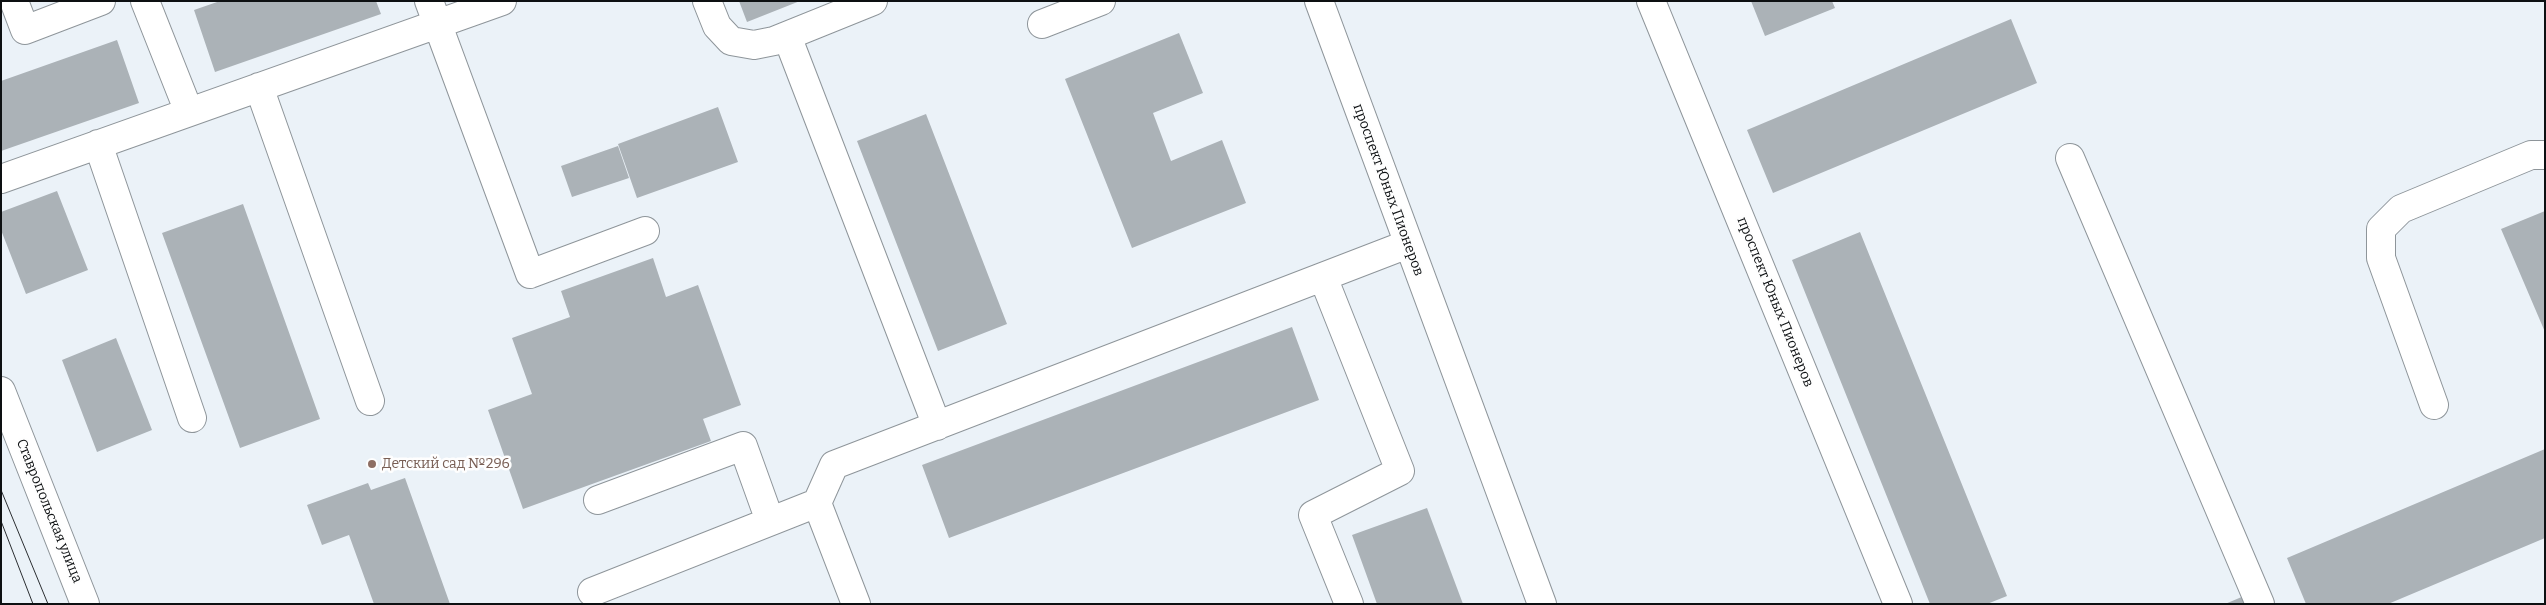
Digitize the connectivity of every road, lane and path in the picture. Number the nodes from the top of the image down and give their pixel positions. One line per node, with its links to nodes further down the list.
1 (14, 1): 2 (street)
2 (100, 1)
3 (145, 1): 14 (street)
4 (502, 1): 10 (street)
5 (707, 1): 12 (street)
6 (873, 1): 12 (street)
7 (1101, 1): 11 (street)
8 (1319, 1): 20 (street, проспект Юных Пионеров)
9 (1651, 1): 35 (street, проспект Юных Пионеров)
10 (433, 12): 13 (street); 19 (street)
11 (1042, 24)
12 (787, 36): 26 (street)
13 (259, 87): 14 (street); 23 (street)
14 (189, 112): 15 (street)
15 (98, 144): 18 (street); 25 (street)
16 (2545, 155): 24 (street)
17 (2070, 158): 36 (street)
18 (1, 179)
19 (645, 231)
20 (1408, 244): 21 (street); 34 (street, проспект Юных Пионеров)
21 (1323, 277): 26 (street); 33 (street)
22 (1, 391): 31 (street, Ставропольская улица)
23 (370, 401)
24 (2434, 405)
25 (192, 418)
26 (937, 426): 28 (street)
27 (598, 500): 29 (street)
28 (817, 503): 29 (street); 32 (street)
29 (770, 521): 30 (street)
30 (592, 592)
31 (85, 604)
32 (856, 604)
33 (1348, 604)
34 (1542, 604)
35 (1898, 604)
36 (2260, 604)

